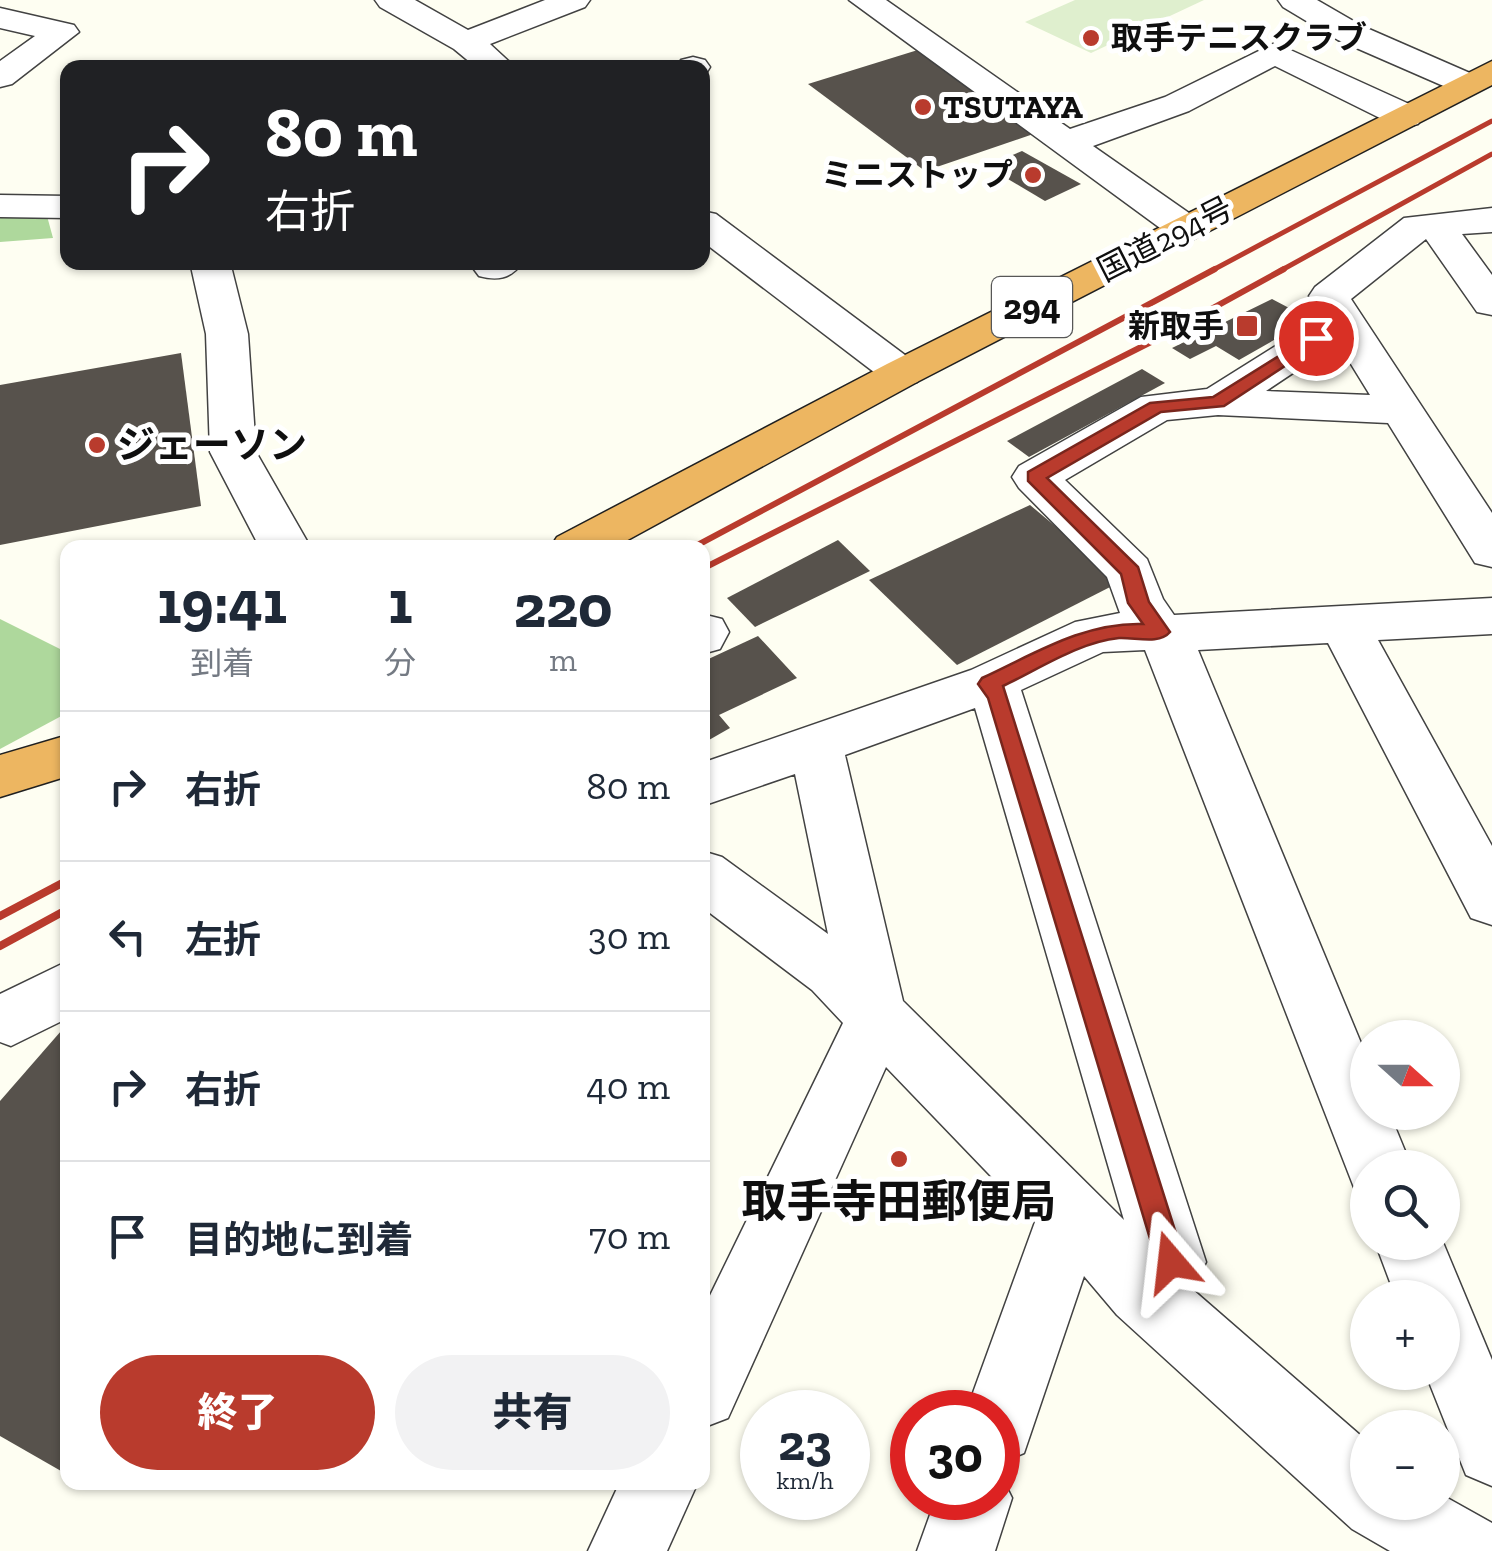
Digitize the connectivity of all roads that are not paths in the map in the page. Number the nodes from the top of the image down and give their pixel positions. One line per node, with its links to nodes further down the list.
1 (391, 0): 6 (street)
2 (574, 0): 6 (street)
3 (865, 0): 12 (street)
4 (1294, 0): 10 (street)
5 (0, 18): 9 (street)
6 (466, 42): 7 (street); 8 (street)
7 (435, 59)
8 (490, 60)
9 (0, 77)
10 (1480, 78): 11 (highway, 国道294号 / 294)
11 (1405, 116): 12 (street); 18 (highway, 国道294号 / 294)
12 (1066, 144): 18 (street)
13 (0, 206): 14 (street)
14 (60, 206)
15 (1492, 220): 16 (street)
16 (1436, 224): 20 (street); 21 (street)
17 (710, 228): 22 (street)
18 (1185, 228): 22 (highway, 国道294号 / 294)
19 (212, 270): 25 (street)
20 (1492, 303)
21 (1344, 320): 23 (street); 24 (street)
22 (902, 374): 26 (highway, 国道294号 / 294)
23 (1218, 402): 24 (street); 30 (street)
24 (1402, 410): 27 (street)
25 (279, 540)
26 (589, 540)
27 (1492, 551)
28 (1492, 616): 29 (street)
29 (1346, 626): 30 (street); 37 (street)
30 (1160, 632): 31 (street); 41 (street)
31 (989, 684): 32 (street); 43 (street)
32 (816, 745): 35 (street); 40 (street)
33 (60, 757): 34 (highway)
34 (0, 776)
35 (710, 782)
36 (710, 881): 40 (street)
37 (1492, 901)
38 (60, 990): 39 (street)
39 (11, 1018)
40 (876, 1019): 42 (street); 45 (street)
41 (1373, 1150)
42 (1082, 1222): 43 (street); 46 (street)
43 (1142, 1292): 48 (street)
44 (1460, 1371): 47 (street)
45 (710, 1375)
46 (1010, 1390)
47 (1492, 1450)
48 (1350, 1477)
49 (656, 1490): 52 (street)
50 (967, 1520): 53 (street)
51 (1410, 1520): 54 (street)
52 (627, 1551)
53 (956, 1551)
54 (1465, 1551)

